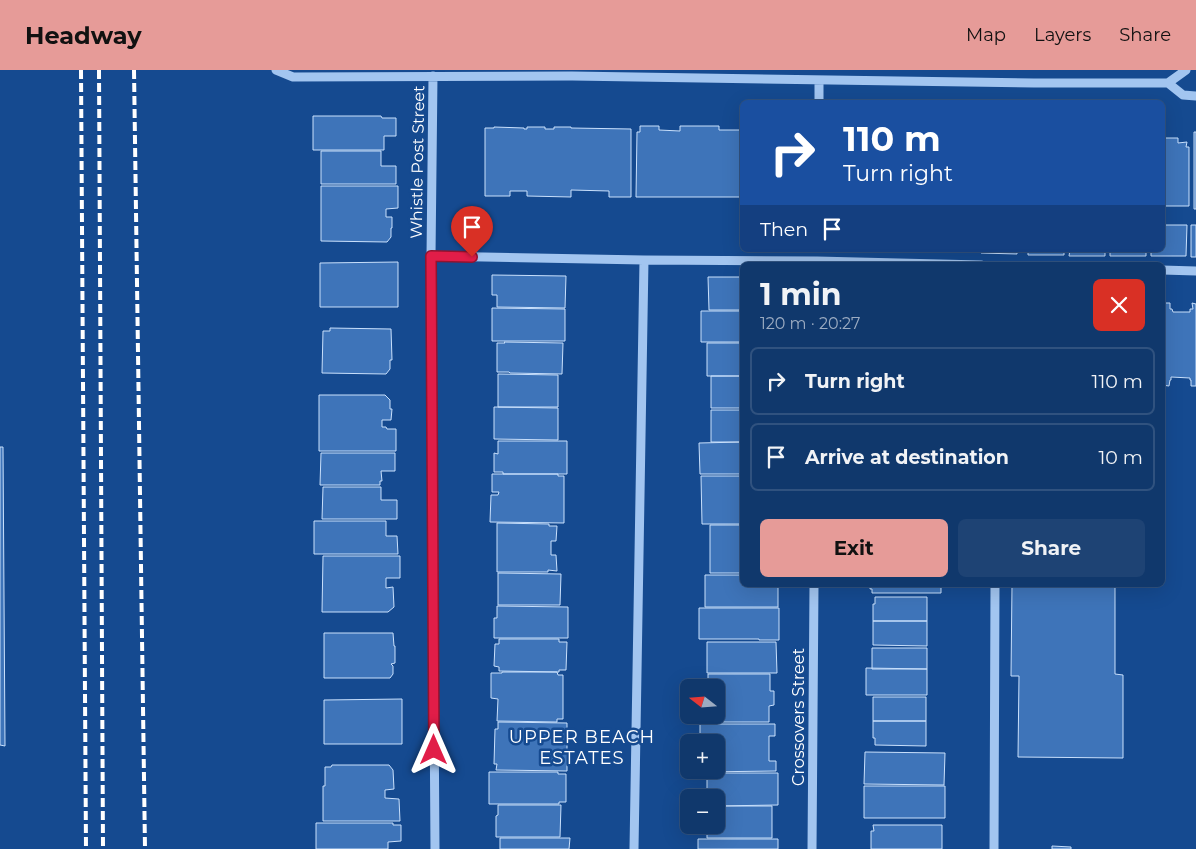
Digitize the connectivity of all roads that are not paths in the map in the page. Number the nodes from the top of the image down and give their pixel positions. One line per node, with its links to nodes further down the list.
1 (276, 70): 3 (street)
2 (1186, 70): 6 (street)
3 (415, 73): 4 (street)
4 (433, 76): 5 (street); 9 (street, Whistle Post Street)
5 (819, 80): 6 (street); 8 (street)
6 (1168, 83): 7 (street)
7 (1196, 96)
8 (819, 100)
9 (431, 256): 10 (street); 16 (street, Whistle Post Street)
10 (644, 260): 11 (street); 17 (street)
11 (759, 262)
12 (1165, 270): 13 (street)
13 (1196, 271)
14 (814, 587): 18 (street, Crossovers Street)
15 (995, 587): 19 (street)
16 (435, 849)
17 (634, 849)
18 (812, 849)
19 (994, 849)

